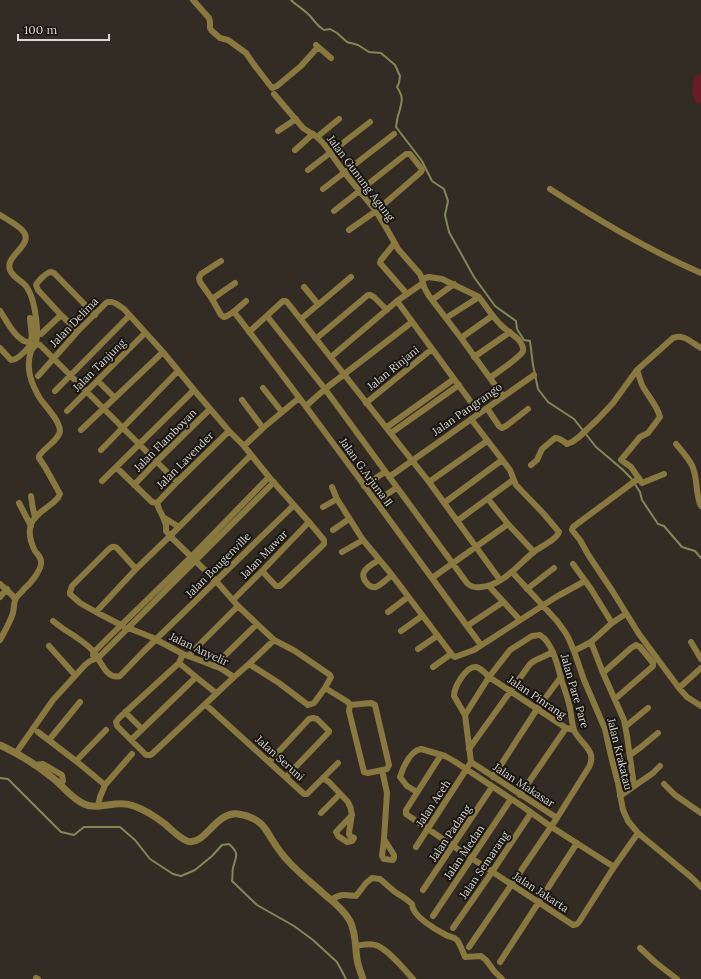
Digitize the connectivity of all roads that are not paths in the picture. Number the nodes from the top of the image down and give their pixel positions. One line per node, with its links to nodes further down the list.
1 (193, 0): 3 (street, Jalan Gunung Agung)
2 (331, 58): 3 (street)
3 (274, 91): 4 (street, Jalan Gunung Agung)
4 (296, 119): 7 (street); 9 (street, Jalan Gunung Agung)
5 (339, 119): 9 (street)
6 (370, 122): 11 (street)
7 (278, 131)
8 (394, 134): 13 (street)
9 (315, 136): 10 (street); 11 (street, Jalan Gunung Agung)
10 (295, 150)
11 (331, 153): 12 (street); 13 (street, Jalan Gunung Agung)
12 (308, 170)
13 (344, 172): 14 (street); 16 (street, Jalan Gunung Agung)
14 (323, 189)
15 (550, 189): 23 (street)
16 (359, 191): 17 (street); 18 (street, Jalan Gunung Agung); 18 (street)
17 (334, 211)
18 (376, 211): 20 (street); 21 (street, Jalan Gunung Agung)
19 (0, 215): 55 (street)
20 (349, 230)
21 (394, 244): 25 (street, Jalan Gunung Agung); 29 (street)
22 (221, 261): 31 (street)
23 (701, 273)
24 (351, 277): 35 (street)
25 (422, 281): 27 (street); 29 (street); 32 (street, Jalan Gunung Agung)
26 (235, 283): 31 (street)
27 (454, 284): 30 (street); 32 (street)
28 (304, 287): 35 (street)
29 (407, 294): 34 (street)
30 (479, 297): 43 (street); 45 (street)
31 (212, 299): 38 (street)
32 (432, 300): 45 (street, Jalan Gunung Agung)
33 (246, 301): 38 (street)
34 (398, 301): 36 (street); 47 (street)
35 (318, 304): 46 (street)
36 (387, 310): 53 (street); 60 (street)
37 (0, 311): 55 (street)
38 (234, 312): 49 (street, Jalan G.Arjuna ll)
39 (94, 314): 40 (street); 41 (street, Jalan Delima); 48 (street, Jalan Delima)
40 (62, 315): 48 (street); 52 (street)
41 (129, 316): 51 (street); 66 (street)
42 (267, 316): 46 (street); 49 (street); 74 (street)
43 (492, 316): 50 (street); 54 (street)
44 (30, 318): 55 (street)
45 (446, 318): 54 (street, Jalan Gunung Agung)
46 (301, 320): 53 (street)
47 (412, 322): 58 (street); 65 (street)
48 (78, 331): 62 (street, Jalan Delima)
49 (249, 332): 80 (street, Jalan G.Arjuna ll)
50 (510, 332): 61 (street); 69 (street)
51 (145, 333): 59 (street); 71 (street, Jalan Tanjung)
52 (41, 334)
53 (315, 338): 60 (street)
54 (461, 338): 61 (street, Jalan Gunung Agung)
55 (34, 343): 56 (street); 62 (street); 136 (street)
56 (0, 348)
57 (701, 348): 63 (street)
58 (432, 349): 70 (street); 83 (street, Jalan Rinjani)
59 (163, 352): 64 (street); 79 (street)
60 (331, 357): 65 (street)
61 (474, 357): 69 (street, Jalan Gunung Agung)
62 (54, 358): 66 (street); 68 (street, Jalan Delima)
63 (637, 370): 109 (street); 114 (street)
64 (178, 371): 75 (street); 95 (street)
65 (345, 374): 74 (street); 83 (street)
66 (70, 375): 76 (street); 77 (street)
67 (534, 375): 78 (street, Jalan Pangrango)
68 (38, 376)
69 (490, 378): 78 (street, Jalan Gunung Agung)
70 (454, 379): 72 (street); 82 (street)
71 (98, 382): 77 (street, Jalan Tanjung); 79 (street)
72 (459, 385): 85 (street); 92 (street)
73 (263, 388): 91 (street)
74 (325, 389): 84 (street); 111 (street)
75 (194, 390): 88 (street); 101 (street)
76 (55, 391)
77 (86, 392): 87 (street); 90 (street, Jalan Tanjung)
78 (503, 396): 86 (street, Jalan Pangrango)
79 (115, 398): 87 (street)
80 (300, 398): 84 (street, Jalan G.Arjuna ll); 91 (street)
81 (242, 400): 96 (street)
82 (423, 402): 85 (street); 94 (street)
83 (366, 403): 94 (street)
84 (306, 406): 122 (street, Jalan G.Arjuna ll)
85 (428, 408): 99 (street)
86 (487, 408): 89 (street); 92 (street, Jalan Pangrango)
87 (104, 409): 95 (street); 97 (street)
88 (210, 409): 98 (street); 108 (street, Jalan Flamboyan)
89 (528, 409)
90 (67, 411)
91 (282, 412): 96 (street)
92 (479, 413): 93 (street, Jalan Pangrango)
93 (471, 419): 100 (street); 106 (street, Jalan Pangrango)
94 (387, 427): 99 (street)
95 (123, 428): 101 (street); 104 (street)
96 (263, 428): 103 (street)
97 (81, 430)
98 (229, 431): 103 (street); 118 (street, Jalan Lavender)
99 (391, 433): 106 (street)
100 (487, 441): 107 (street); 120 (street)
101 (139, 444): 108 (street); 110 (street)
102 (676, 444): 116 (street)
103 (244, 446): 105 (street)
104 (102, 450)
105 (251, 455): 113 (street); 143 (street)
106 (412, 460): 111 (street, Jalan Pangrango); 120 (street)
107 (502, 460): 115 (street); 131 (street)
108 (156, 462): 118 (street); 121 (street, Jalan Flamboyan)
109 (531, 465)
110 (116, 468): 117 (street); 121 (street)
111 (387, 474): 122 (street, Jalan Pangrango); 124 (street)
112 (664, 474): 114 (street)
113 (269, 477): 119 (street); 135 (street)
114 (639, 478): 215 (street)
115 (513, 480): 127 (street); 149 (street)
116 (698, 480): 133 (street)
117 (102, 481)
118 (177, 482): 130 (street, Jalan Lavender)
119 (274, 482): 132 (street); 135 (street)
120 (429, 482): 131 (street)
121 (134, 485): 130 (street)
122 (364, 486): 128 (street, Jalan G.Arjuna ll)
123 (332, 487): 126 (street)
124 (396, 488): 128 (street); 152 (street)
125 (31, 496): 136 (street)
126 (337, 498): 134 (street); 138 (street)
127 (488, 499): 139 (street); 141 (street)
128 (376, 502): 159 (street, Jalan G.Arjuna ll)
129 (19, 503): 142 (street)
130 (157, 503): 137 (street)
131 (444, 503): 139 (street)
132 (294, 505): 140 (street); 161 (street, Jalan Bougenville)
133 (701, 506)
134 (323, 507)
135 (243, 509): 150 (street)
136 (35, 517): 142 (street)
137 (163, 517): 143 (street); 145 (street)
138 (350, 519): 144 (street); 146 (street)
139 (457, 521): 147 (street)
140 (309, 522): 156 (street, Jalan Mawar); 156 (street)
141 (508, 524): 147 (street); 149 (street)
142 (30, 526): 170 (street)
143 (179, 528): 145 (street)
144 (333, 530)
145 (170, 536): 150 (street); 155 (street)
146 (363, 540): 148 (street); 151 (street)
147 (476, 547): 152 (street); 160 (street)
148 (342, 552)
149 (534, 552): 157 (street)
150 (193, 559): 161 (street); 163 (street)
151 (379, 560): 158 (street); 158 (street)
152 (452, 564): 159 (street); 165 (street)
153 (573, 564): 162 (street)
154 (554, 568): 167 (street)
155 (136, 569): 177 (street); 177 (street, Jalan Anyelir)
156 (262, 572): 172 (street, Jalan Mawar)
157 (512, 572): 160 (street); 167 (street, Jalan Krakatau)
158 (392, 576): 169 (street)
159 (432, 578): 186 (street, Jalan G.Arjuna ll)
160 (500, 580): 165 (street)
161 (216, 581): 172 (street); 191 (street, Jalan Bougenville)
162 (585, 581): 176 (street); 183 (street)
163 (170, 582): 171 (street); 174 (street)
164 (0, 584): 166 (street)
165 (489, 586): 173 (street)
166 (6, 589): 168 (street); 170 (street)
167 (527, 590): 176 (street, Jalan Krakatau)
168 (0, 597)
169 (408, 598): 178 (street); 180 (street)
170 (15, 599): 190 (street)
171 (148, 599): 174 (street); 185 (street)
172 (233, 600): 175 (street)
173 (503, 602): 181 (street); 186 (street)
174 (153, 604): 187 (street)
175 (238, 606): 184 (street); 202 (street)
176 (542, 606): 181 (street); 198 (street, Jalan Krakatau)
177 (96, 612): 185 (street, Jalan Anyelir)
178 (388, 612)
179 (624, 615): 183 (street)
180 (422, 616): 188 (street); 189 (street)
181 (520, 620): 195 (street)
182 (53, 621): 201 (street)
183 (612, 623): 193 (street)
184 (257, 624): 192 (street); 205 (street)
185 (122, 625): 187 (street, Jalan Anyelir); 201 (street)
186 (467, 626): 195 (street, Jalan G.Arjuna ll)
187 (128, 628): 191 (street, Jalan Anyelir); 201 (street)
188 (401, 631)
189 (437, 636): 197 (street); 200 (street)
190 (0, 640)
191 (156, 640): 201 (street, Jalan Bougenville); 202 (street, Jalan Anyelir)
192 (274, 640): 204 (street, Jalan Anyelir); 214 (street)
193 (591, 642): 198 (street); 208 (street)
194 (691, 642): 203 (street)
195 (481, 645): 200 (street)
196 (49, 646): 209 (street)
197 (418, 649)
198 (574, 651): 259 (street, Jalan Krakatau)
199 (553, 652): 211 (street, Jalan Pare Pare); 212 (street, Jalan Pare Pare); 216 (street)
200 (451, 654): 206 (street)
201 (96, 655): 209 (street)
202 (182, 658): 205 (street, Jalan Anyelir); 210 (street); 225 (street)
203 (701, 659)
204 (249, 664): 213 (street, Jalan Anyelir); 214 (street)
205 (214, 666): 213 (street, Jalan Anyelir)
206 (434, 667)
207 (701, 668): 215 (street)
208 (603, 673): 218 (street); 218 (street)
209 (75, 675): 238 (street)
210 (196, 677): 217 (street); 230 (street)
211 (489, 677): 216 (street, Jalan Pinrang); 226 (street); 226 (street, Jalan Pinrang)
212 (561, 677): 224 (street); 231 (street, Jalan Pare Pare)
213 (230, 680): 217 (street)
214 (325, 688): 221 (street)
215 (679, 688): 222 (street)
216 (510, 691): 224 (street, Jalan Pinrang); 237 (street)
217 (216, 694): 220 (street)
218 (615, 699): 227 (street)
219 (80, 702): 234 (street)
220 (204, 704): 235 (street); 243 (street, Jalan Seruni)
221 (350, 705): 247 (street); 247 (street)
222 (701, 706)
223 (648, 708): 227 (street)
224 (537, 709): 228 (street, Jalan Pinrang); 250 (street)
225 (126, 712): 230 (street); 235 (street)
226 (465, 715): 237 (street)
227 (626, 726): 241 (street)
228 (566, 728): 231 (street, Jalan Pinrang); 258 (street)
229 (106, 730): 242 (street)
230 (142, 730): 235 (street)
231 (574, 730): 266 (street, Jalan Pare Pare)
232 (38, 732): 234 (street)
233 (658, 733): 241 (street)
234 (48, 740): 242 (street)
235 (131, 740)
236 (0, 745): 238 (street)
237 (469, 749): 244 (street)
238 (16, 753): 261 (street)
239 (132, 754): 253 (street)
240 (441, 755): 248 (street, Jalan Makasar); 256 (street); 256 (street, Jalan Makasar)
241 (630, 755): 254 (street)
242 (76, 761): 253 (street)
243 (269, 762): 249 (street, Jalan Seruni); 249 (street)
244 (471, 762): 248 (street); 250 (street, Jalan Makasar)
245 (338, 763): 251 (street)
246 (660, 766): 254 (street)
247 (382, 770): 270 (street)
248 (467, 770): 255 (street, Jalan Makasar); 268 (street, Jalan Aceh)
249 (286, 777): 251 (street, Jalan Seruni)
250 (493, 777): 258 (street, Jalan Makasar)
251 (323, 778): 257 (street)
252 (664, 784): 262 (street)
253 (105, 785): 261 (street)
254 (634, 786): 259 (street)
255 (492, 787): 260 (street, Jalan Makasar); 272 (street, Jalan Padang)
256 (418, 792): 268 (street, Jalan Jakarta)
257 (340, 794): 263 (street); 265 (street)
258 (520, 794): 266 (street, Jalan Makasar)
259 (620, 796): 269 (street, Jalan Krakatau)
260 (511, 799): 264 (street, Jalan Makasar); 274 (street, Jalan Medan)
261 (98, 806): 280 (street)
262 (701, 812)
263 (321, 813)
264 (531, 813): 267 (street, Jalan Makasar); 276 (street, Jalan Semarang)
265 (352, 815)
266 (557, 818): 267 (street, Jalan Makasar)
267 (550, 826): 271 (street, Jalan Makasar); 277 (street)
268 (428, 829): 272 (street, Jalan Jakarta); 273 (street, Jalan Aceh)
269 (638, 833): 275 (street, Jalan Jakarta); 278 (street, Jalan Krakatau)
270 (384, 839)
271 (577, 843): 275 (street, Jalan Makasar); 281 (street)
272 (453, 846): 274 (street, Jalan Jakarta); 279 (street, Jalan Padang)
273 (416, 847)
274 (472, 858): 276 (street, Jalan Jakarta); 282 (street, Jalan Medan)
275 (614, 867): 281 (street, Jalan Jakarta)
276 (492, 872): 277 (street, Jalan Jakarta); 283 (street, Jalan Semarang)
277 (511, 884): 281 (street, Jalan Jakarta); 285 (street)
278 (701, 886)
279 (423, 890)
280 (331, 900): 284 (street); 290 (street)
281 (538, 903): 287 (street)
282 (433, 916)
283 (453, 928)
284 (356, 946): 288 (street); 289 (street)
285 (469, 947)
286 (640, 948): 291 (street)
287 (500, 962)
288 (364, 979)
289 (413, 979)
290 (502, 979)
291 (677, 979)

